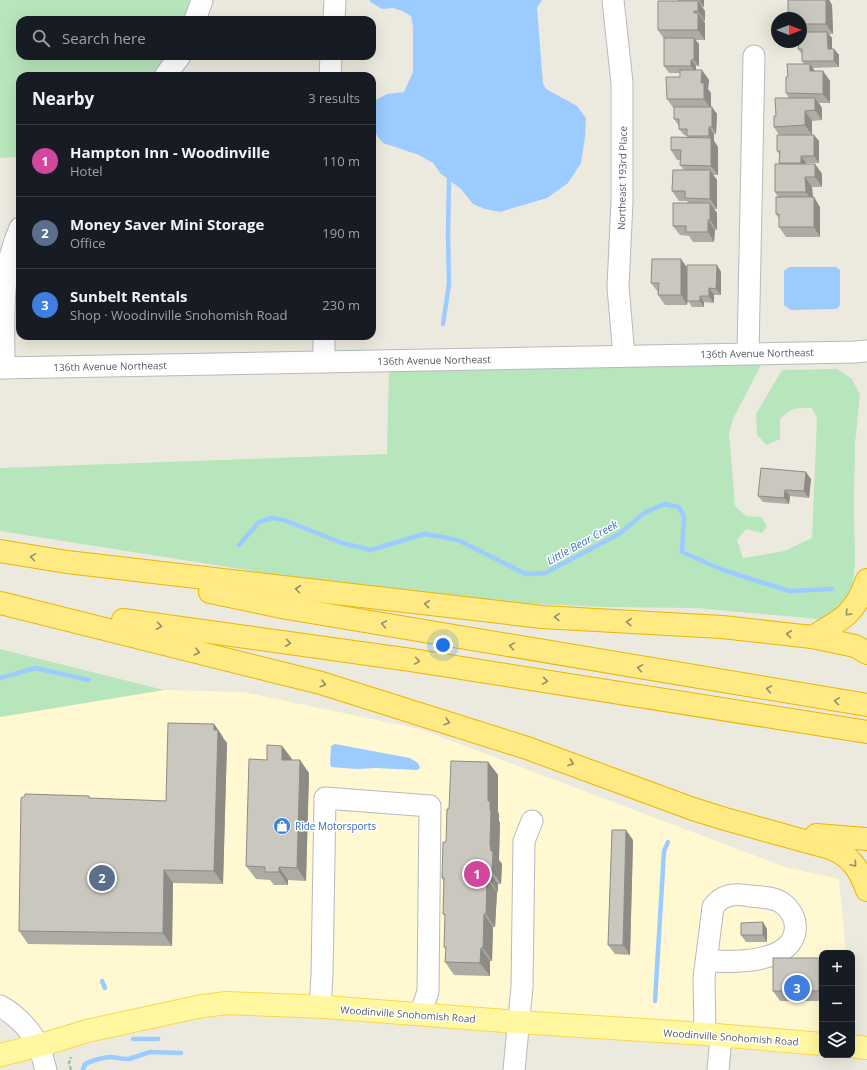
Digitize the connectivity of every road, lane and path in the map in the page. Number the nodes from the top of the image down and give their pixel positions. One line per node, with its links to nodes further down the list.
1 (202, 0): 4 (street)
2 (335, 0): 5 (street)
3 (613, 0): 15 (street, Northeast 193rd Place)
4 (196, 16)
5 (334, 16)
6 (754, 56): 14 (street)
7 (177, 60): 9 (street)
8 (331, 60): 10 (street)
9 (168, 72)
10 (330, 72)
11 (16, 237): 17 (street)
12 (324, 340): 16 (street)
13 (867, 350): 14 (street, 136th Avenue Northeast)
14 (748, 353): 15 (street, 136th Avenue Northeast)
15 (624, 356): 16 (street, 136th Avenue Northeast)
16 (324, 362): 17 (street, 136th Avenue Northeast)
17 (2, 368)
18 (0, 551): 19 (highway, one-way to 18)
19 (67, 562): 22 (highway, one-way to 19); 24 (highway, one-way to 19)
20 (867, 580): 22 (highway, one-way to 22)
21 (5, 604): 25 (highway, one-way to 25); 27 (highway, one-way to 27)
22 (812, 637): 23 (highway)
23 (867, 652)
24 (867, 705)
25 (867, 732)
26 (532, 821): 34 (street)
27 (754, 826): 28 (highway); 29 (highway, one-way to 29)
28 (867, 839)
29 (867, 890)
30 (707, 960): 35 (street)
31 (0, 1006): 37 (street)
32 (320, 1007): 33 (main road, Woodinville Snohomish Road); 33 (street); 37 (main road, Woodinville Snohomish Road)
33 (420, 1014): 34 (main road, Woodinville Snohomish Road)
34 (518, 1022): 35 (main road, Woodinville Snohomish Road); 44 (street)
35 (713, 1035): 36 (main road, Woodinville Snohomish Road); 45 (street)
36 (819, 1044)
37 (38, 1045): 40 (main road, Woodinville Snohomish Road); 42 (street)
38 (855, 1046): 39 (main road)
39 (867, 1048)
40 (0, 1055)
41 (71, 1057): 43 (path)
42 (46, 1070)
43 (71, 1070)
44 (514, 1070)
45 (718, 1070)

